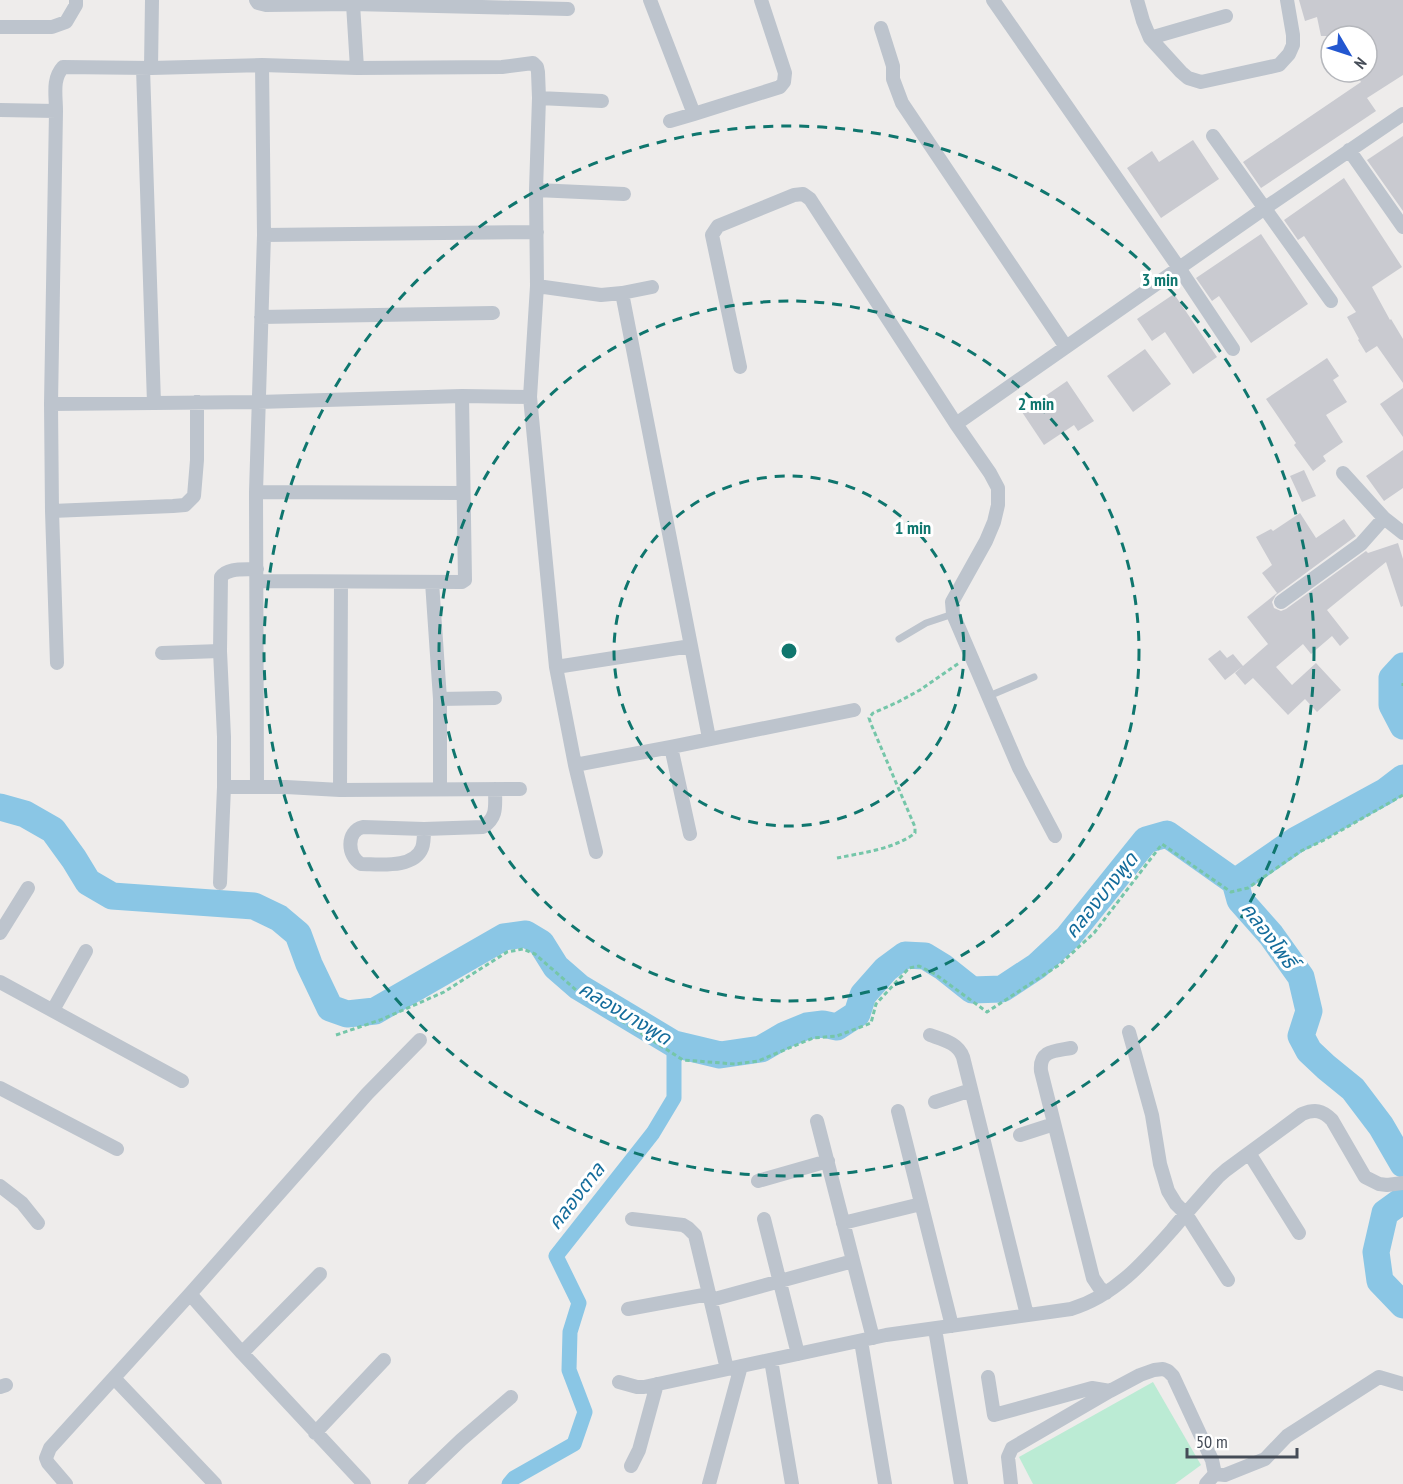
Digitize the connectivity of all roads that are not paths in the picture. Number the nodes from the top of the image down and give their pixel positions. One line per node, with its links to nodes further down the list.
1 (76, 0): 12 (street)
2 (152, 0): 16 (street)
3 (256, 0): 9 (street)
4 (650, 0): 22 (street)
5 (761, 0): 22 (street)
6 (993, 0): 33 (street)
7 (1137, 0): 14 (street)
8 (1287, 0): 14 (street)
9 (350, 3): 10 (street); 17 (street)
10 (568, 9)
11 (1227, 16): 14 (street)
12 (0, 27)
13 (881, 28): 40 (street)
14 (1150, 38)
15 (262, 65): 16 (street); 17 (street); 32 (street)
16 (147, 68): 21 (street); 47 (street)
17 (357, 68): 18 (street)
18 (539, 98): 19 (street); 27 (street)
19 (602, 101)
20 (0, 110): 21 (street)
21 (56, 111): 48 (street)
22 (694, 114): 24 (street)
23 (1403, 114): 26 (street)
24 (670, 121)
25 (1213, 136): 29 (street)
26 (1349, 150): 29 (street); 30 (street)
27 (536, 190): 28 (street); 31 (street)
28 (624, 194)
29 (1265, 208): 33 (street); 37 (street)
30 (1403, 227)
31 (537, 232): 32 (street); 34 (street)
32 (264, 235): 39 (street)
33 (1179, 268): 40 (street); 41 (street)
34 (537, 286): 36 (street); 44 (street)
35 (652, 287): 36 (street)
36 (622, 293): 62 (street)
37 (1331, 301)
38 (494, 313): 39 (street)
39 (261, 317): 46 (street)
40 (1066, 347): 49 (street)
41 (1233, 349)
42 (740, 368): 49 (street)
43 (462, 396): 44 (street); 46 (street); 52 (street)
44 (530, 397): 66 (street)
45 (197, 402): 46 (street); 47 (street); 53 (street)
46 (258, 402): 51 (street)
47 (154, 403): 48 (street)
48 (51, 404): 53 (street)
49 (956, 424): 60 (street)
50 (1343, 473): 54 (street)
51 (256, 492): 52 (street); 56 (street)
52 (463, 493): 58 (street)
53 (52, 512): 65 (street)
54 (1384, 518): 55 (street); 59 (street)
55 (1403, 533)
56 (257, 575): 57 (street); 63 (street); 76 (street)
57 (341, 582): 58 (street); 80 (street)
58 (432, 582): 70 (street)
59 (1281, 602)
60 (953, 614): 61 (lane); 68 (street)
61 (899, 639)
62 (691, 646): 66 (street); 72 (street)
63 (220, 651): 64 (street); 75 (street)
64 (162, 653)
65 (57, 663)
66 (556, 667): 74 (street)
67 (1034, 677): 68 (lane)
68 (988, 696): 83 (street)
69 (495, 698): 70 (street)
70 (440, 699): 77 (street)
71 (854, 710): 72 (street)
72 (709, 738): 73 (street)
73 (671, 747): 74 (street); 82 (street)
74 (574, 765): 84 (street)
75 (224, 787): 76 (street); 85 (street)
76 (257, 787): 80 (street)
77 (440, 789): 78 (street); 80 (street)
78 (495, 789): 79 (street); 81 (street)
79 (520, 789)
80 (340, 790)
81 (424, 829): 81 (street)
82 (690, 834)
83 (1055, 836)
84 (596, 852)
85 (220, 883)
86 (28, 888): 87 (street)
87 (0, 933)
88 (86, 951): 90 (street)
89 (0, 982): 90 (street)
90 (53, 1010): 95 (street)
91 (1129, 1032): 110 (street)
92 (930, 1035): 97 (street)
93 (420, 1040): 121 (street)
94 (1071, 1048): 101 (street)
95 (182, 1081)
96 (0, 1088): 103 (street)
97 (971, 1090): 98 (street); 124 (street)
98 (935, 1102)
99 (898, 1111): 109 (street)
100 (817, 1121): 105 (street)
101 (1054, 1124): 102 (street); 120 (street)
102 (1020, 1135)
103 (117, 1149)
104 (1249, 1153): 107 (street); 110 (street); 115 (street)
105 (828, 1161): 106 (street); 114 (street)
106 (758, 1181)
107 (1403, 1183)
108 (0, 1186): 113 (street)
109 (921, 1204): 114 (street); 125 (street)
110 (1186, 1214): 118 (street); 120 (street)
111 (632, 1219): 122 (street)
112 (764, 1219): 119 (street)
113 (38, 1223)
114 (843, 1223): 116 (street)
115 (1299, 1233)
116 (853, 1261): 119 (street); 127 (street)
117 (320, 1274): 128 (street)
118 (1228, 1280)
119 (780, 1281): 122 (street); 129 (street)
120 (1106, 1293): 124 (street)
121 (190, 1294): 128 (street); 135 (street)
122 (710, 1297): 123 (street); 133 (street)
123 (628, 1309)
124 (1027, 1315): 125 (street)
125 (952, 1326): 126 (street)
126 (935, 1329): 127 (street); 151 (street)
127 (867, 1340): 129 (street); 150 (street)
128 (242, 1353): 141 (street)
129 (798, 1354): 131 (street)
130 (384, 1360): 141 (street)
131 (771, 1360): 132 (street); 149 (street)
132 (741, 1366): 133 (street); 148 (street)
133 (727, 1369): 137 (street)
134 (988, 1377): 139 (street)
135 (114, 1378): 144 (street); 145 (street)
136 (619, 1383): 137 (street)
137 (657, 1384): 142 (street)
138 (1402, 1384): 143 (street)
139 (1110, 1391): 143 (street); 152 (street)
140 (511, 1397): 147 (street)
141 (315, 1433): 146 (street)
142 (632, 1466)
143 (1210, 1479)
144 (66, 1484)
145 (215, 1484)
146 (364, 1484)
147 (415, 1484)
148 (708, 1484)
149 (792, 1484)
150 (885, 1484)
151 (961, 1484)
152 (1011, 1484)

